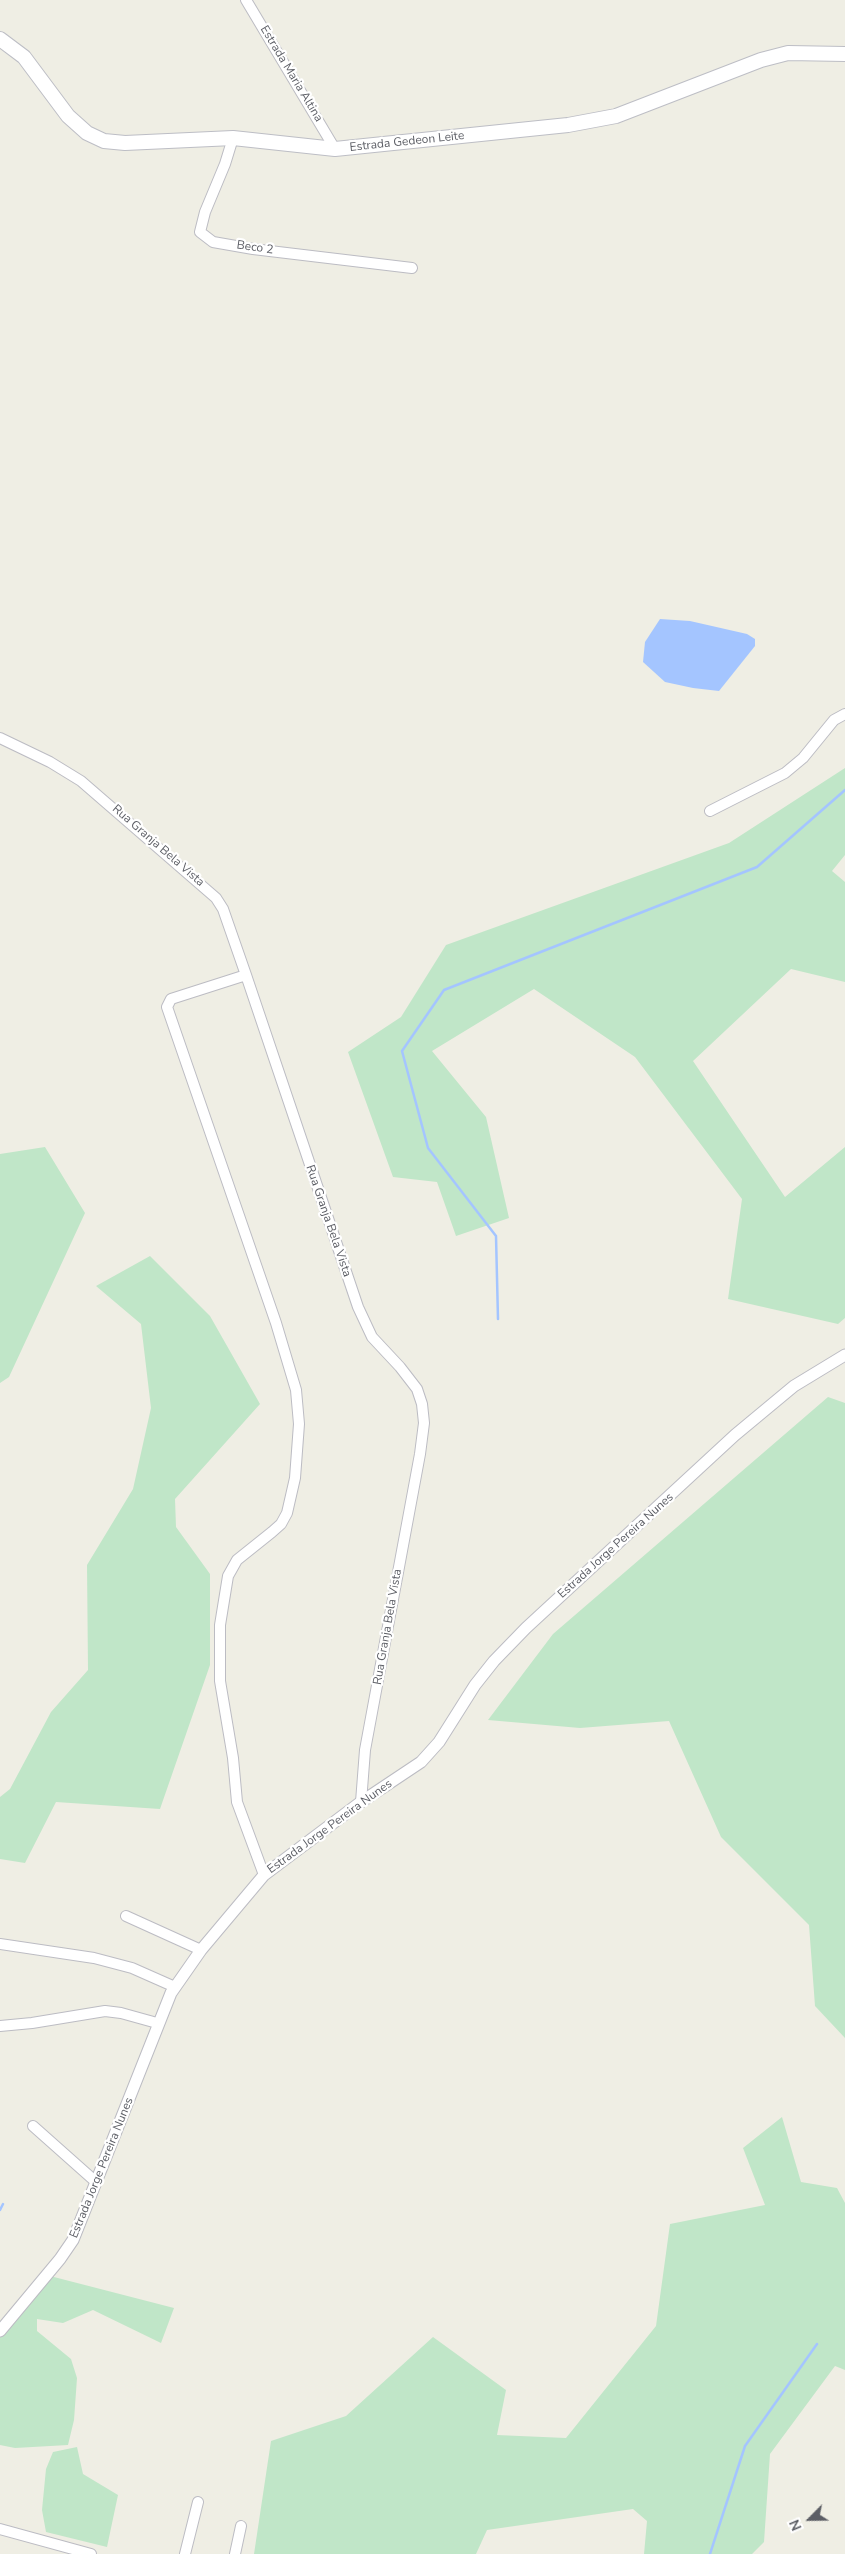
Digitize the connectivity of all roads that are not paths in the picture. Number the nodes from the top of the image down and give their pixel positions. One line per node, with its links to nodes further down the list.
1 (246, 0): 5 (street, Estrada Maria Altina)
2 (0, 39): 4 (main road, Estrada Gedeon Leite)
3 (845, 54): 5 (main road, Estrada Gedeon Leite)
4 (233, 138): 5 (main road, Estrada Gedeon Leite); 6 (street, Beco 2)
5 (335, 149)
6 (412, 268)
7 (845, 714): 9 (street)
8 (0, 738): 10 (street, Rua Granja Bela Vista)
9 (710, 811)
10 (246, 975): 12 (street, Rua Granja Bela Vista); 13 (street)
11 (845, 1355): 12 (street, Estrada Jorge Pereira Nunes)
12 (361, 1802): 13 (street, Estrada Jorge Pereira Nunes)
13 (264, 1875): 16 (street, Estrada Jorge Pereira Nunes)
14 (126, 1916): 16 (street)
15 (0, 1944): 17 (street)
16 (202, 1950): 17 (street, Estrada Jorge Pereira Nunes)
17 (176, 1987): 18 (street, Estrada Jorge Pereira Nunes)
18 (157, 2024): 19 (street); 21 (street, Estrada Jorge Pereira Nunes)
19 (0, 2026)
20 (33, 2126): 21 (street)
21 (96, 2182): 22 (street, Estrada Jorge Pereira Nunes)
22 (0, 2331)
23 (198, 2502): 27 (street)
24 (241, 2526): 28 (street)
25 (0, 2529): 26 (street)
26 (91, 2554)
27 (185, 2554)
28 (235, 2554)

